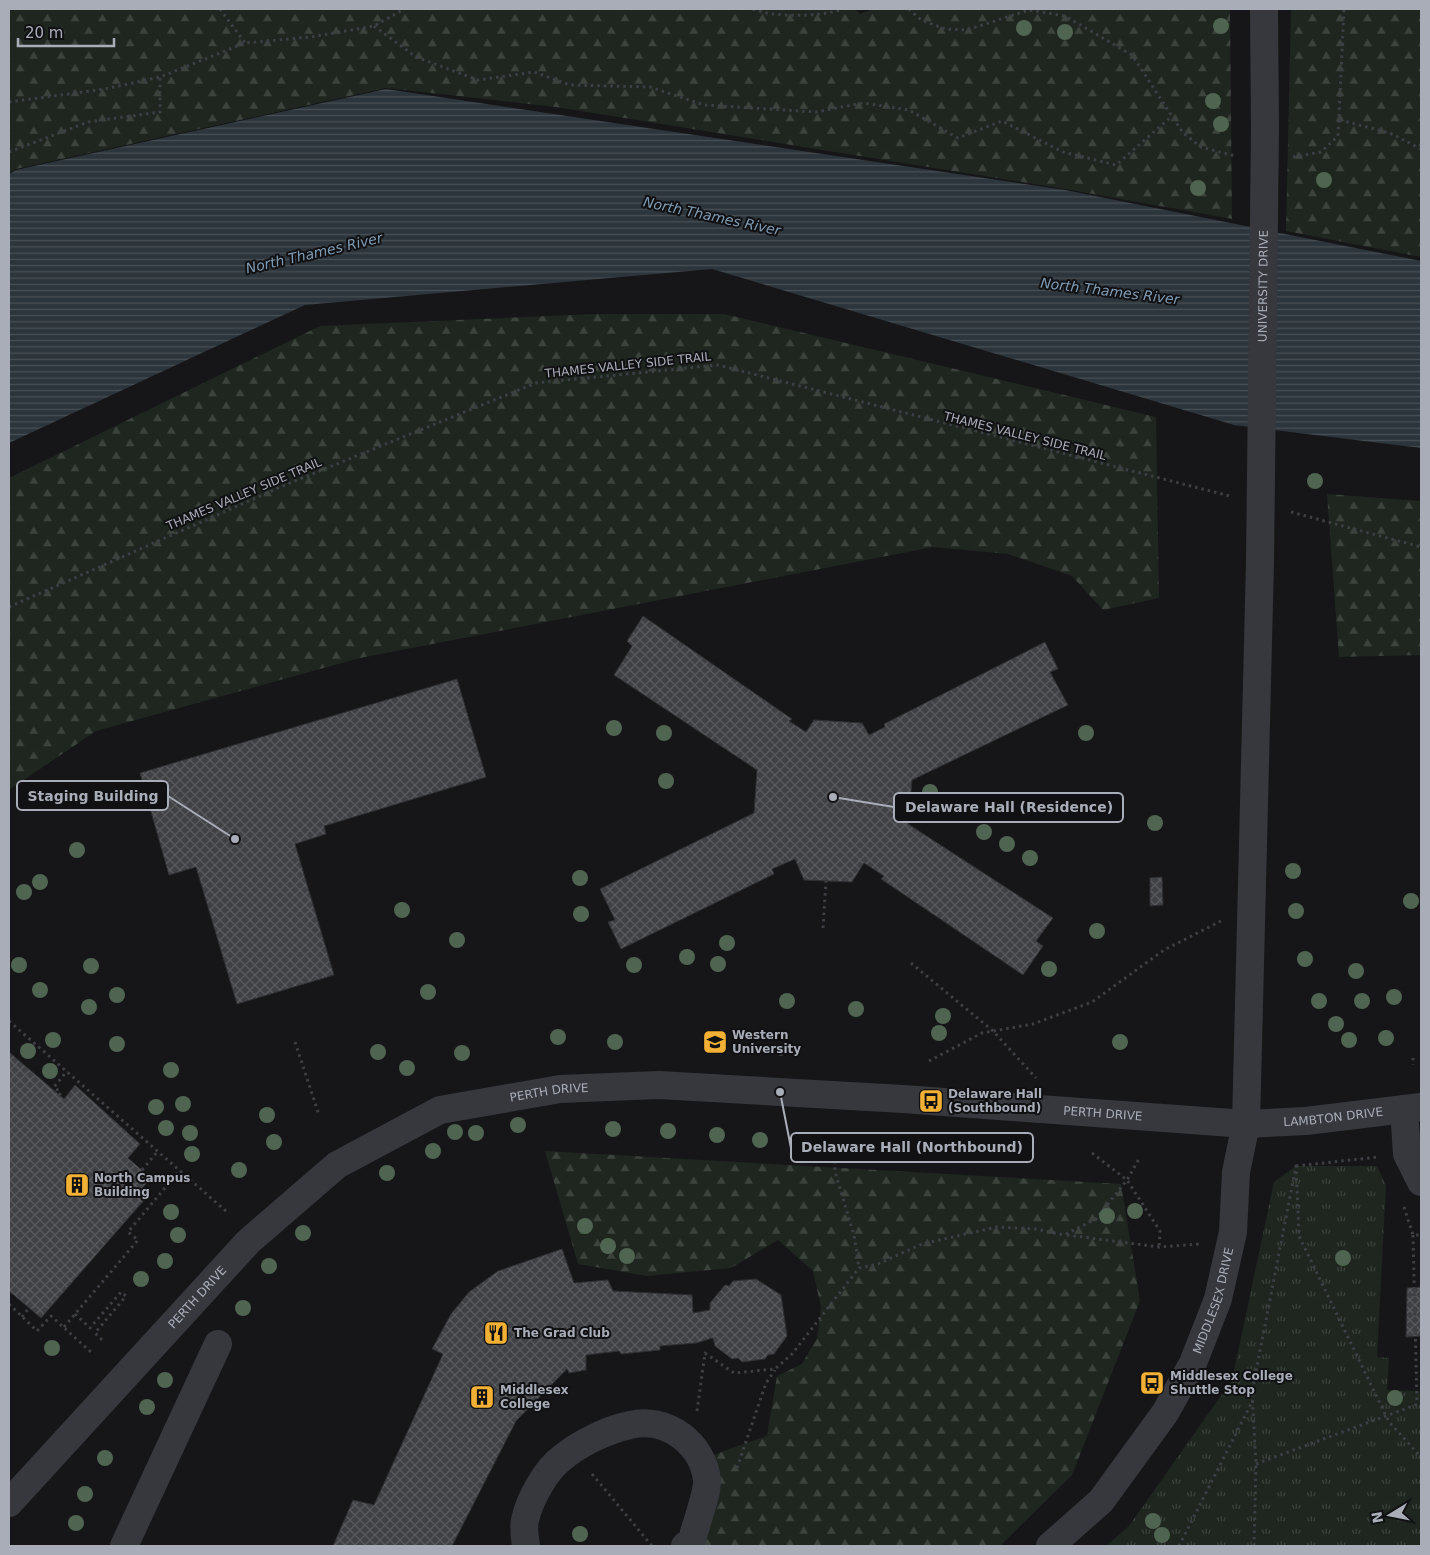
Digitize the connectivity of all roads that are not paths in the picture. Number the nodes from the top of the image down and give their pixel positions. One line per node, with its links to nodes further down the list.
1 (1264, 9): 2 (street, UNIVERSITY DRIVE, bridge)
2 (1251, 906): 4 (street, MIDDLESEX DRIVE)
3 (1413, 1108): 4 (street, LAMBTON DRIVE); 5 (street)
4 (1246, 1124): 7 (street, PERTH DRIVE); 11 (street, MIDDLESEX DRIVE)
5 (1421, 1182)
6 (218, 1344): 8 (street)
7 (9, 1503)
8 (124, 1546)
9 (526, 1546): 10 (street)
10 (685, 1546)
11 (1050, 1546)

